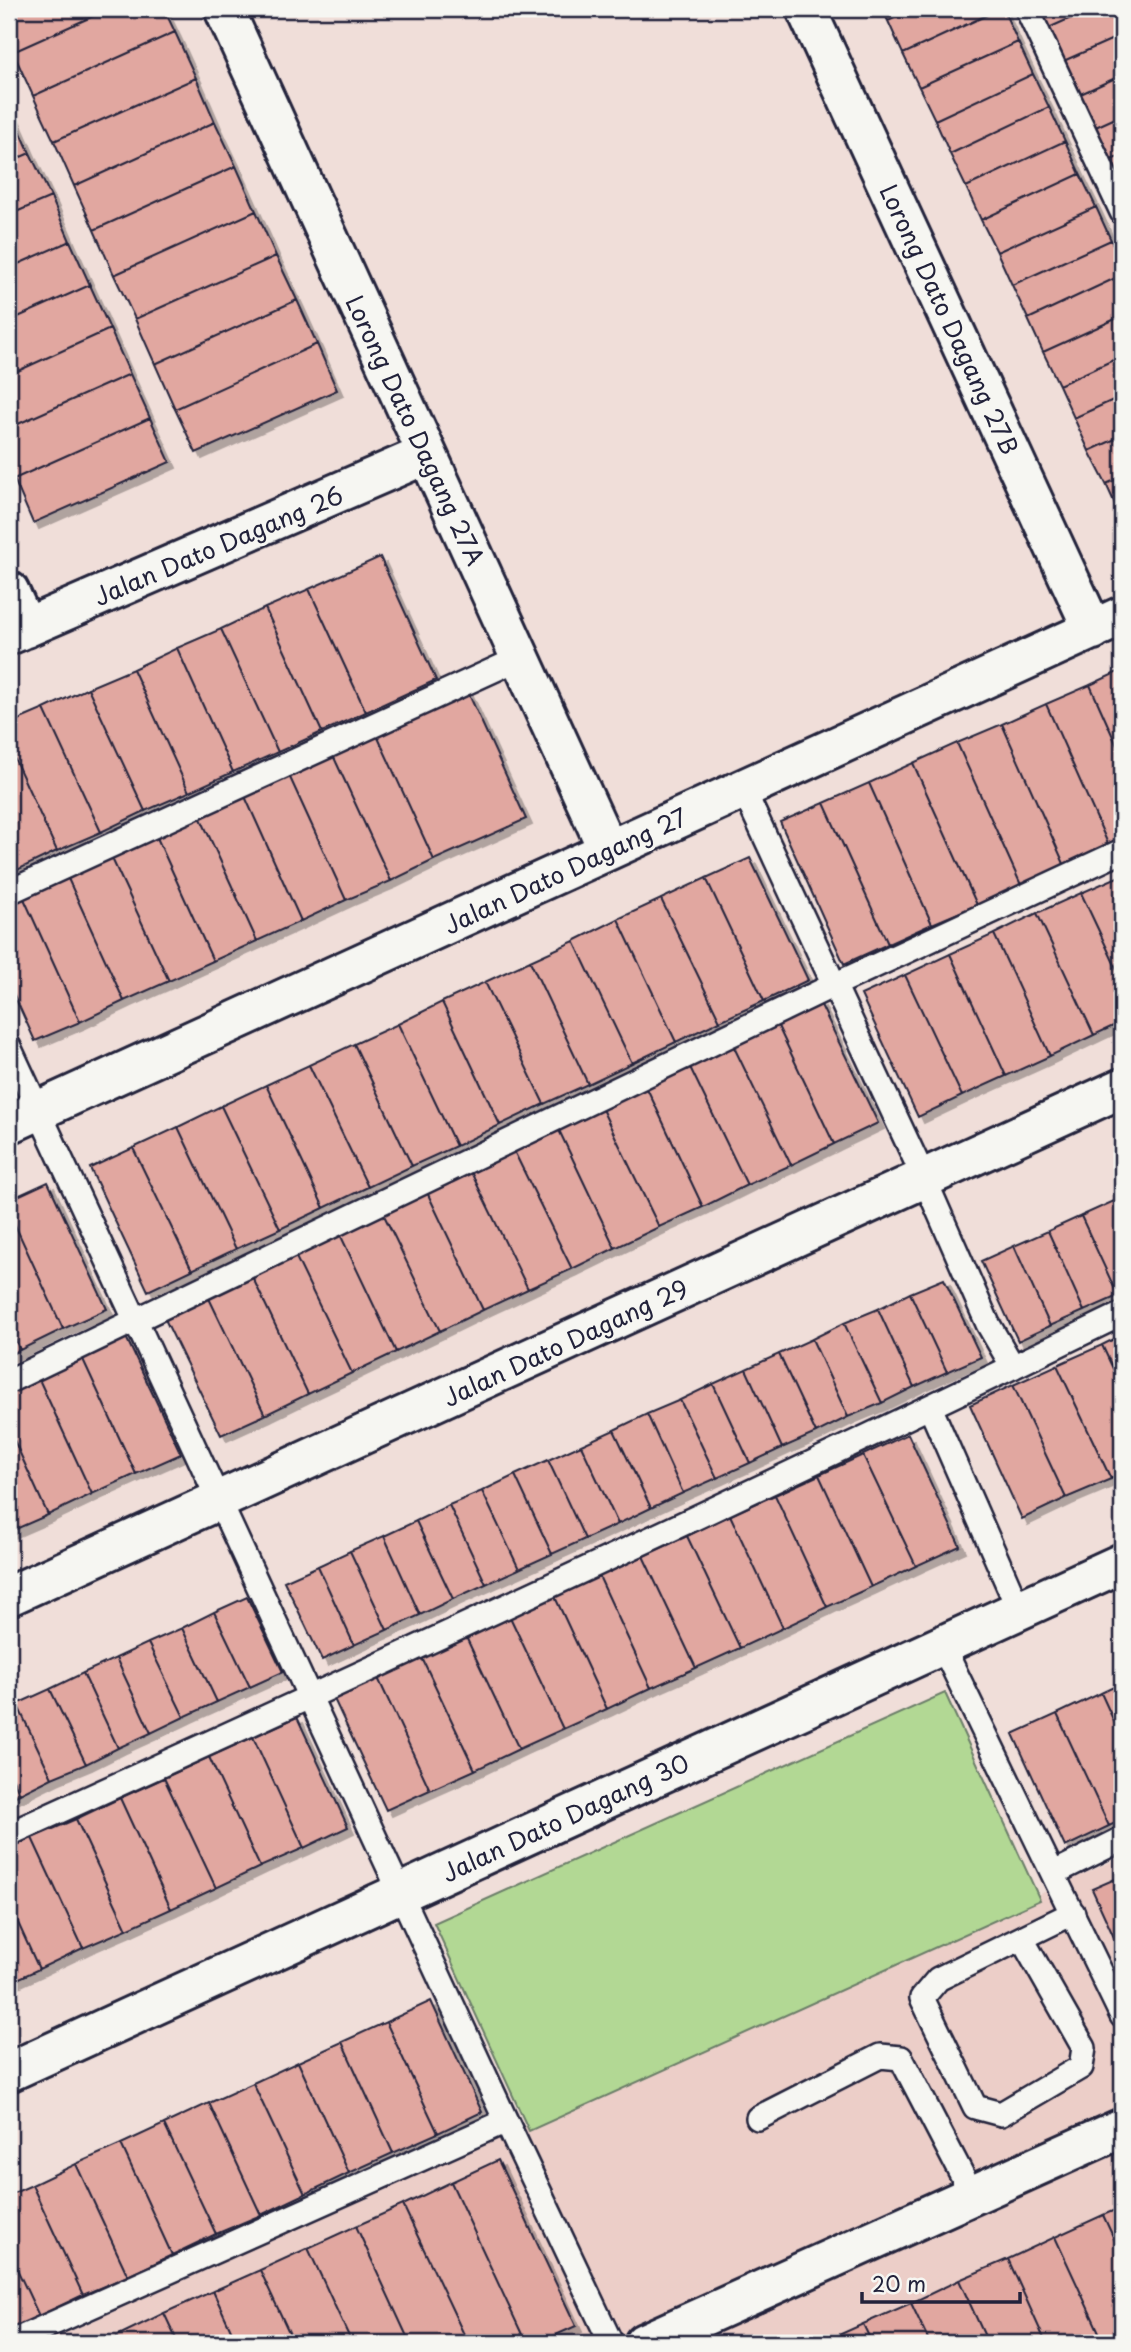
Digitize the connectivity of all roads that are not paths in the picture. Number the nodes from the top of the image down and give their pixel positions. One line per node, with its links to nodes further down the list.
1 (224, 9): 5 (street, Lorong Dato Dagang 27A)
2 (806, 9): 7 (street, Lorong Dato Dagang 27B)
3 (1027, 9): 4 (lane)
4 (1122, 212)
5 (427, 454): 8 (street, Jalan Dato Dagang 26); 9 (street, Lorong Dato Dagang 27A)
6 (9, 591): 8 (street)
7 (1108, 623): 10 (street, Jalan Dato Dagang 27)
8 (17, 632)
9 (520, 658): 11 (street, Lorong Dato Dagang 27A); 13 (lane)
10 (743, 789): 11 (street, Jalan Dato Dagang 27); 14 (lane)
11 (608, 850): 17 (street, Jalan Dato Dagang 27)
12 (1122, 851): 14 (lane)
13 (9, 892)
14 (834, 985): 18 (lane); 20 (lane)
15 (9, 1047): 17 (lane)
16 (1122, 1088): 18 (street, Jalan Dato Dagang 29)
17 (23, 1117): 20 (lane)
18 (924, 1178): 21 (lane); 24 (street, Jalan Dato Dagang 29)
19 (1122, 1314): 21 (lane)
20 (135, 1320): 22 (lane); 24 (lane)
21 (1013, 1367): 23 (lane)
22 (9, 1381)
23 (930, 1407): 27 (lane); 29 (lane)
24 (219, 1500): 26 (street, Jalan Dato Dagang 29); 29 (lane)
25 (1122, 1563): 27 (street, Jalan Dato Dagang 30)
26 (9, 1596)
27 (1019, 1610): 28 (street, Jalan Dato Dagang 30)
28 (942, 1645): 32 (lane); 33 (street, Jalan Dato Dagang 30)
29 (310, 1697): 30 (lane); 33 (lane)
30 (9, 1835)
31 (1122, 1839): 32 (lane)
32 (1054, 1873): 34 (lane)
33 (402, 1892): 37 (street, Jalan Dato Dagang 30); 39 (lane)
34 (1073, 1913): 35 (lane); 36 (lane)
35 (1022, 1939): 35 (lane)
36 (1122, 2016)
37 (9, 2072)
38 (758, 2118): 41 (lane)
39 (506, 2121): 42 (lane); 43 (lane)
40 (1122, 2129): 41 (street)
41 (973, 2196): 44 (street)
42 (9, 2343)
43 (611, 2343)
44 (644, 2343)

